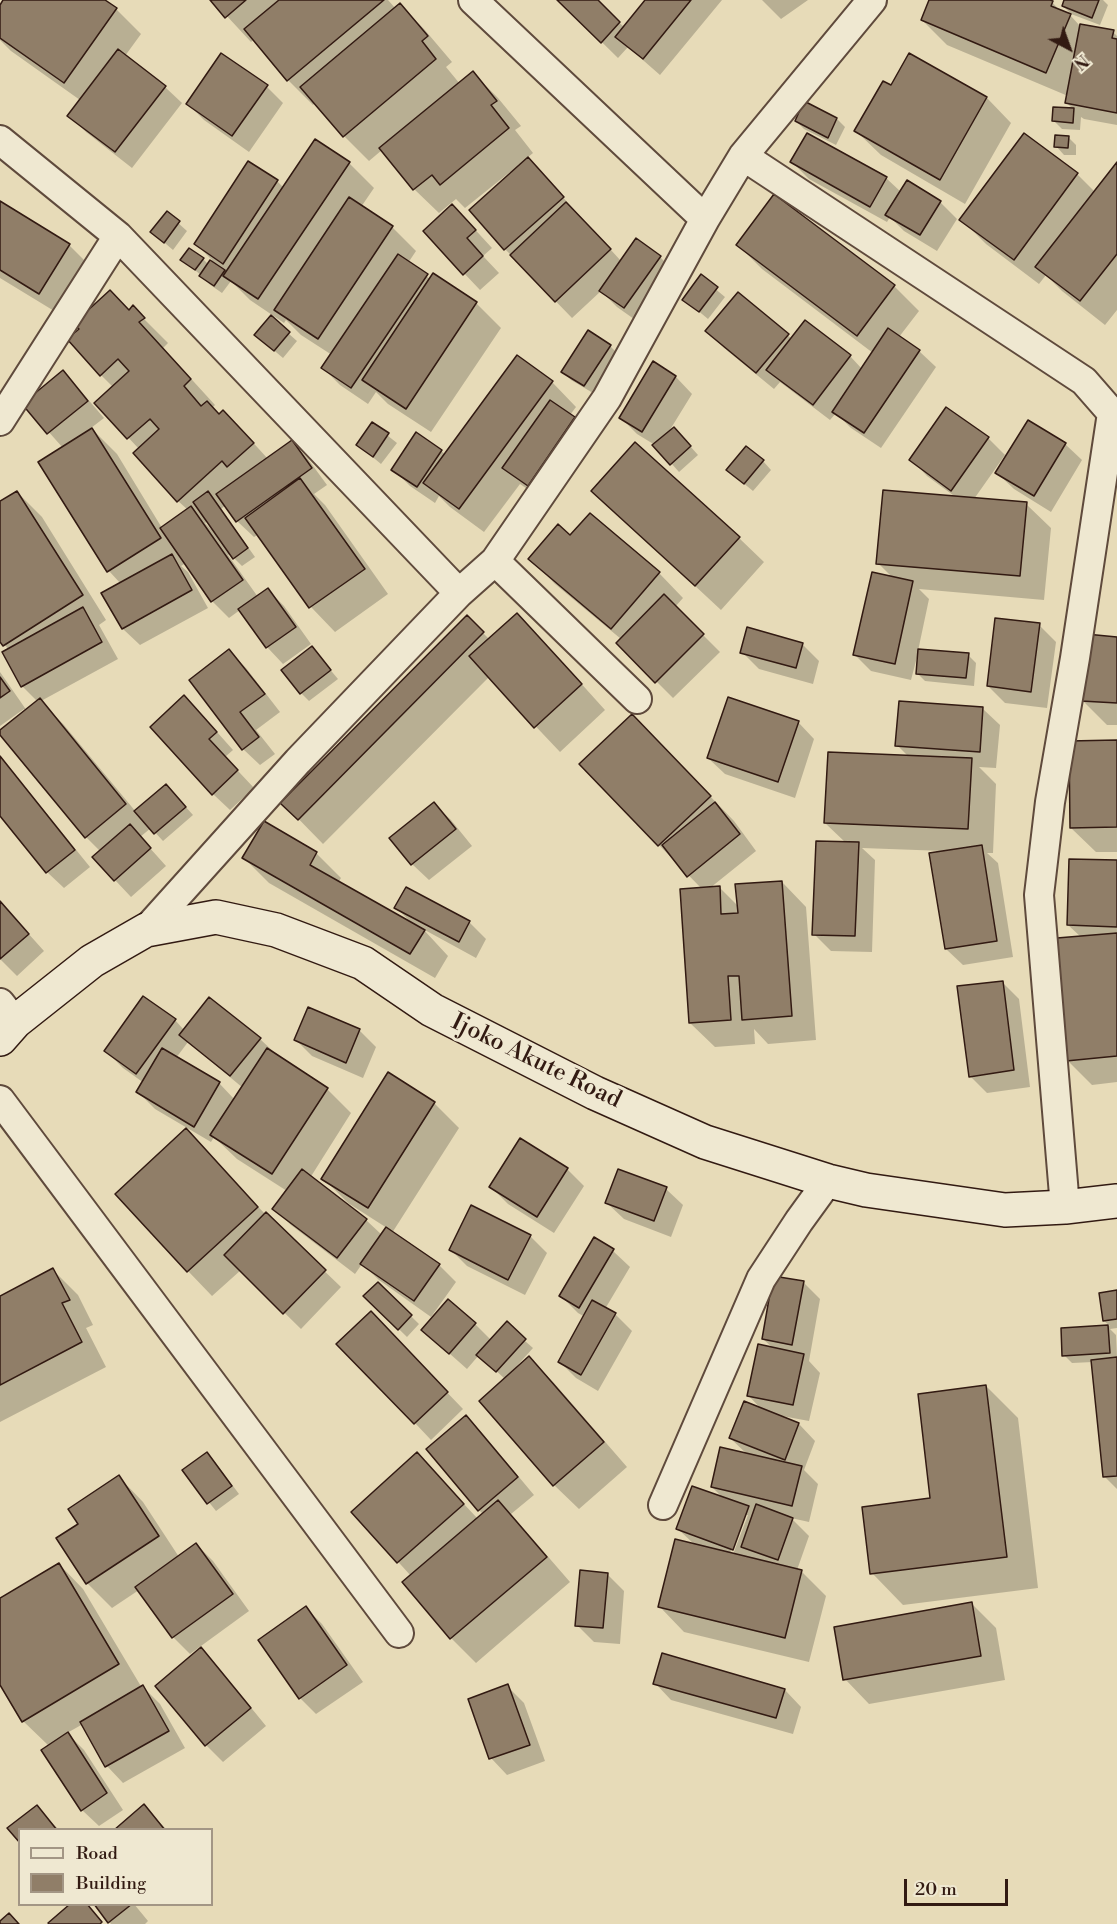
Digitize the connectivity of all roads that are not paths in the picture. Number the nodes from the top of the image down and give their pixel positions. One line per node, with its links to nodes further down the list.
1 (473, 0): 5 (street)
2 (872, 0): 4 (street)
3 (0, 140): 6 (street)
4 (743, 156): 5 (street); 16 (street)
5 (705, 219): 8 (street)
6 (118, 236): 7 (street); 9 (street)
7 (0, 421)
8 (495, 561): 9 (street); 10 (street)
9 (459, 593): 11 (street)
10 (637, 699)
11 (147, 930): 12 (main road, Ijoko Akute Road); 14 (main road, Ijoko Akute Road)
12 (5, 1021)
13 (0, 1100): 18 (street)
14 (828, 1181): 16 (main road, Ijoko Akute Road); 17 (street)
15 (1117, 1202): 16 (main road, Ijoko Akute Road)
16 (1065, 1207)
17 (663, 1505)
18 (399, 1634)

